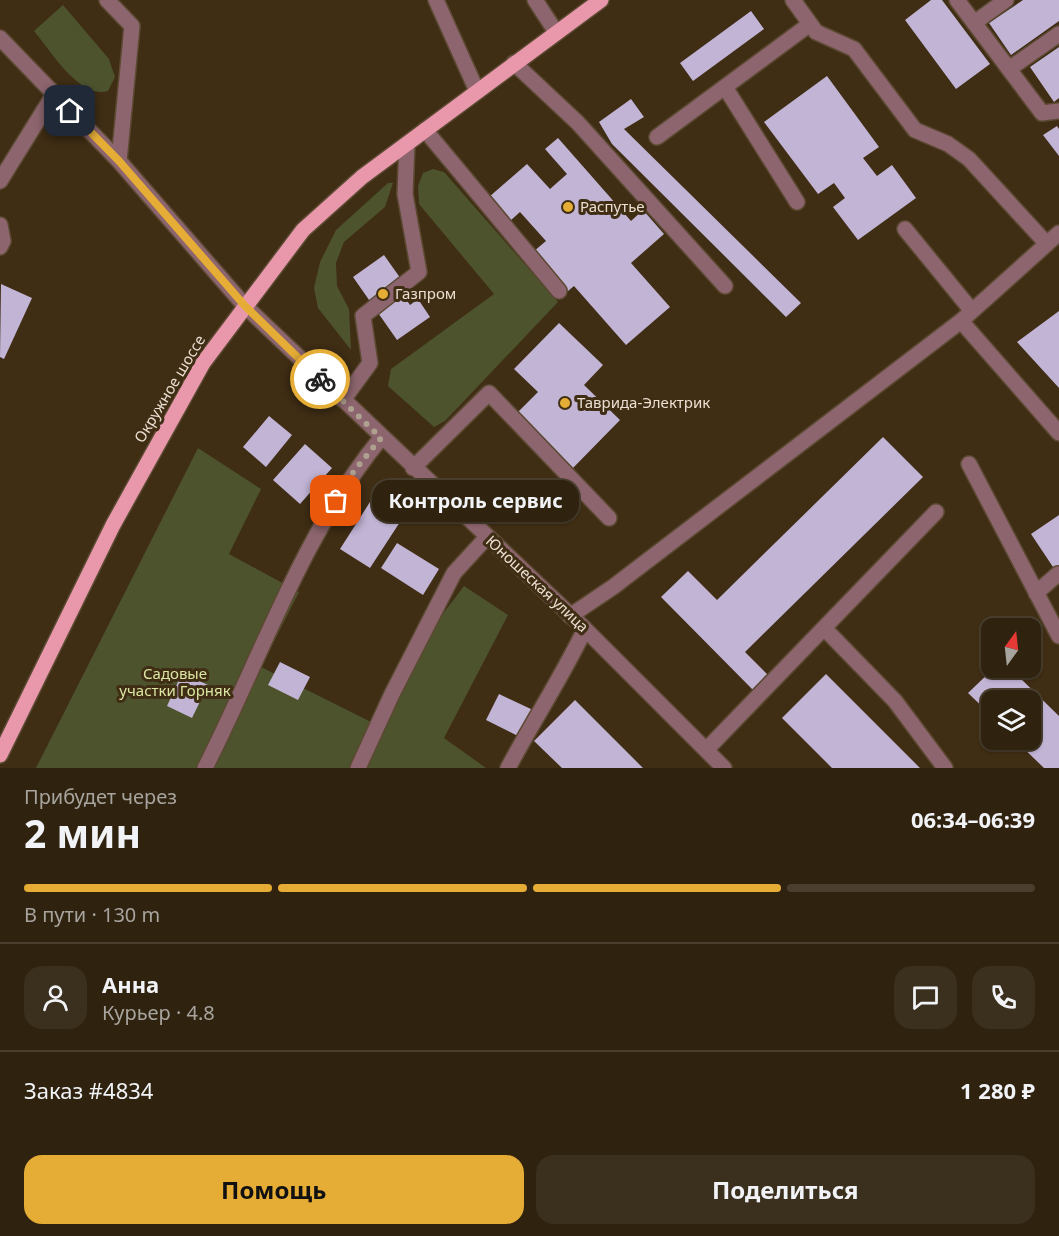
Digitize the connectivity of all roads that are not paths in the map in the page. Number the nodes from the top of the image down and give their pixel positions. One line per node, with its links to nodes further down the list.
1 (107, 0): 22 (street)
2 (436, 0): 16 (street)
3 (536, 0): 10 (street)
4 (601, 0): 10 (main road, Окружное шоссе)
5 (793, 0): 9 (street)
6 (957, 0): 8 (street)
7 (1006, 0): 8 (street)
8 (974, 23): 14 (street)
9 (810, 24): 15 (street); 27 (street)
10 (556, 32): 13 (main road, Окружное шоссе)
11 (1059, 34): 14 (street)
12 (0, 38): 17 (street, Юношеская улица)
13 (514, 63): 16 (main road, Окружное шоссе); 29 (street)
14 (1009, 69): 18 (street)
15 (725, 87): 20 (street); 24 (street)
16 (477, 91): 19 (main road, Окружное шоссе)
17 (54, 94): 22 (street, Юношеская улица); 23 (street)
18 (1059, 111)
19 (425, 130): 21 (main road, Окружное шоссе); 30 (street)
20 (657, 137)
21 (407, 144): 31 (main road, Окружное шоссе); 33 (street)
22 (119, 161): 31 (street, Юношеская улица)
23 (0, 181)
24 (797, 202)
25 (0, 225): 28 (street)
26 (905, 229): 32 (street)
27 (1053, 239): 32 (street)
28 (0, 247)
29 (725, 286)
30 (559, 291)
31 (245, 306): 33 (street, Юношеская улица); 48 (main road, Окружное шоссе)
32 (966, 316): 34 (street); 43 (street)
33 (343, 400): 35 (street, Юношеская улица)
34 (1058, 429)
35 (381, 438): 37 (street, Юношеская улица); 50 (street)
36 (969, 464): 42 (street)
37 (413, 468): 39 (street); 40 (street, Юношеская улица)
38 (936, 512): 44 (street)
39 (609, 518)
40 (487, 537): 43 (street, Юношеская улица); 51 (street)
41 (1058, 574): 42 (street)
42 (1036, 592): 46 (street)
43 (570, 616): 45 (street, Юношеская улица)
44 (824, 628): 47 (street); 53 (street)
45 (585, 629): 47 (street, Юношеская улица); 52 (street)
46 (1059, 636)
47 (706, 750): 49 (street, Юношеская улица)
48 (0, 755)
49 (719, 766)
50 (205, 768)
51 (358, 768)
52 (508, 768)
53 (945, 768)

